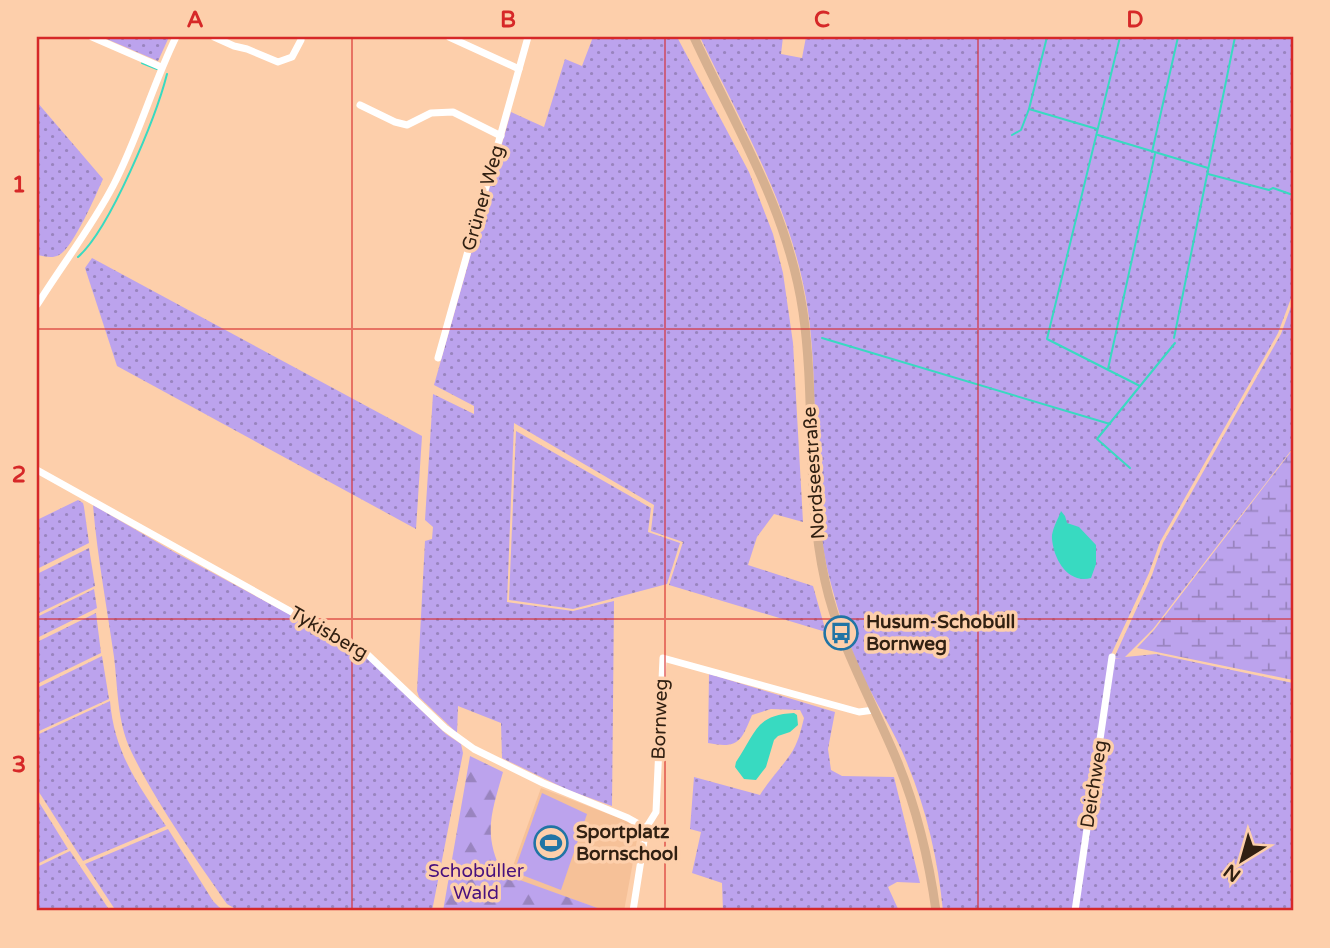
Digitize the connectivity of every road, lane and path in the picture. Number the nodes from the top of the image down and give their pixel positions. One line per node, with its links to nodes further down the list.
1 (92, 37): 8 (street)
2 (176, 37): 8 (street)
3 (214, 37): 7 (street)
4 (449, 37): 9 (street)
5 (528, 37): 9 (street, Grüner Weg)
6 (694, 37): 16 (main road, Nordseestraße)
7 (301, 40)
8 (161, 67): 12 (street)
9 (519, 69): 11 (street, Grüner Weg)
10 (360, 105): 11 (street)
11 (501, 136): 13 (street, Grüner Weg)
12 (37, 305)
13 (438, 358)
14 (37, 470): 17 (street, Tykisberg)
15 (1111, 657): 20 (street, Deichweg)
16 (874, 710): 17 (street, Bornweg); 19 (main road, Nordseestraße)
17 (646, 828): 18 (street, Bornweg)
18 (633, 911)
19 (936, 911)
20 (1075, 911)

